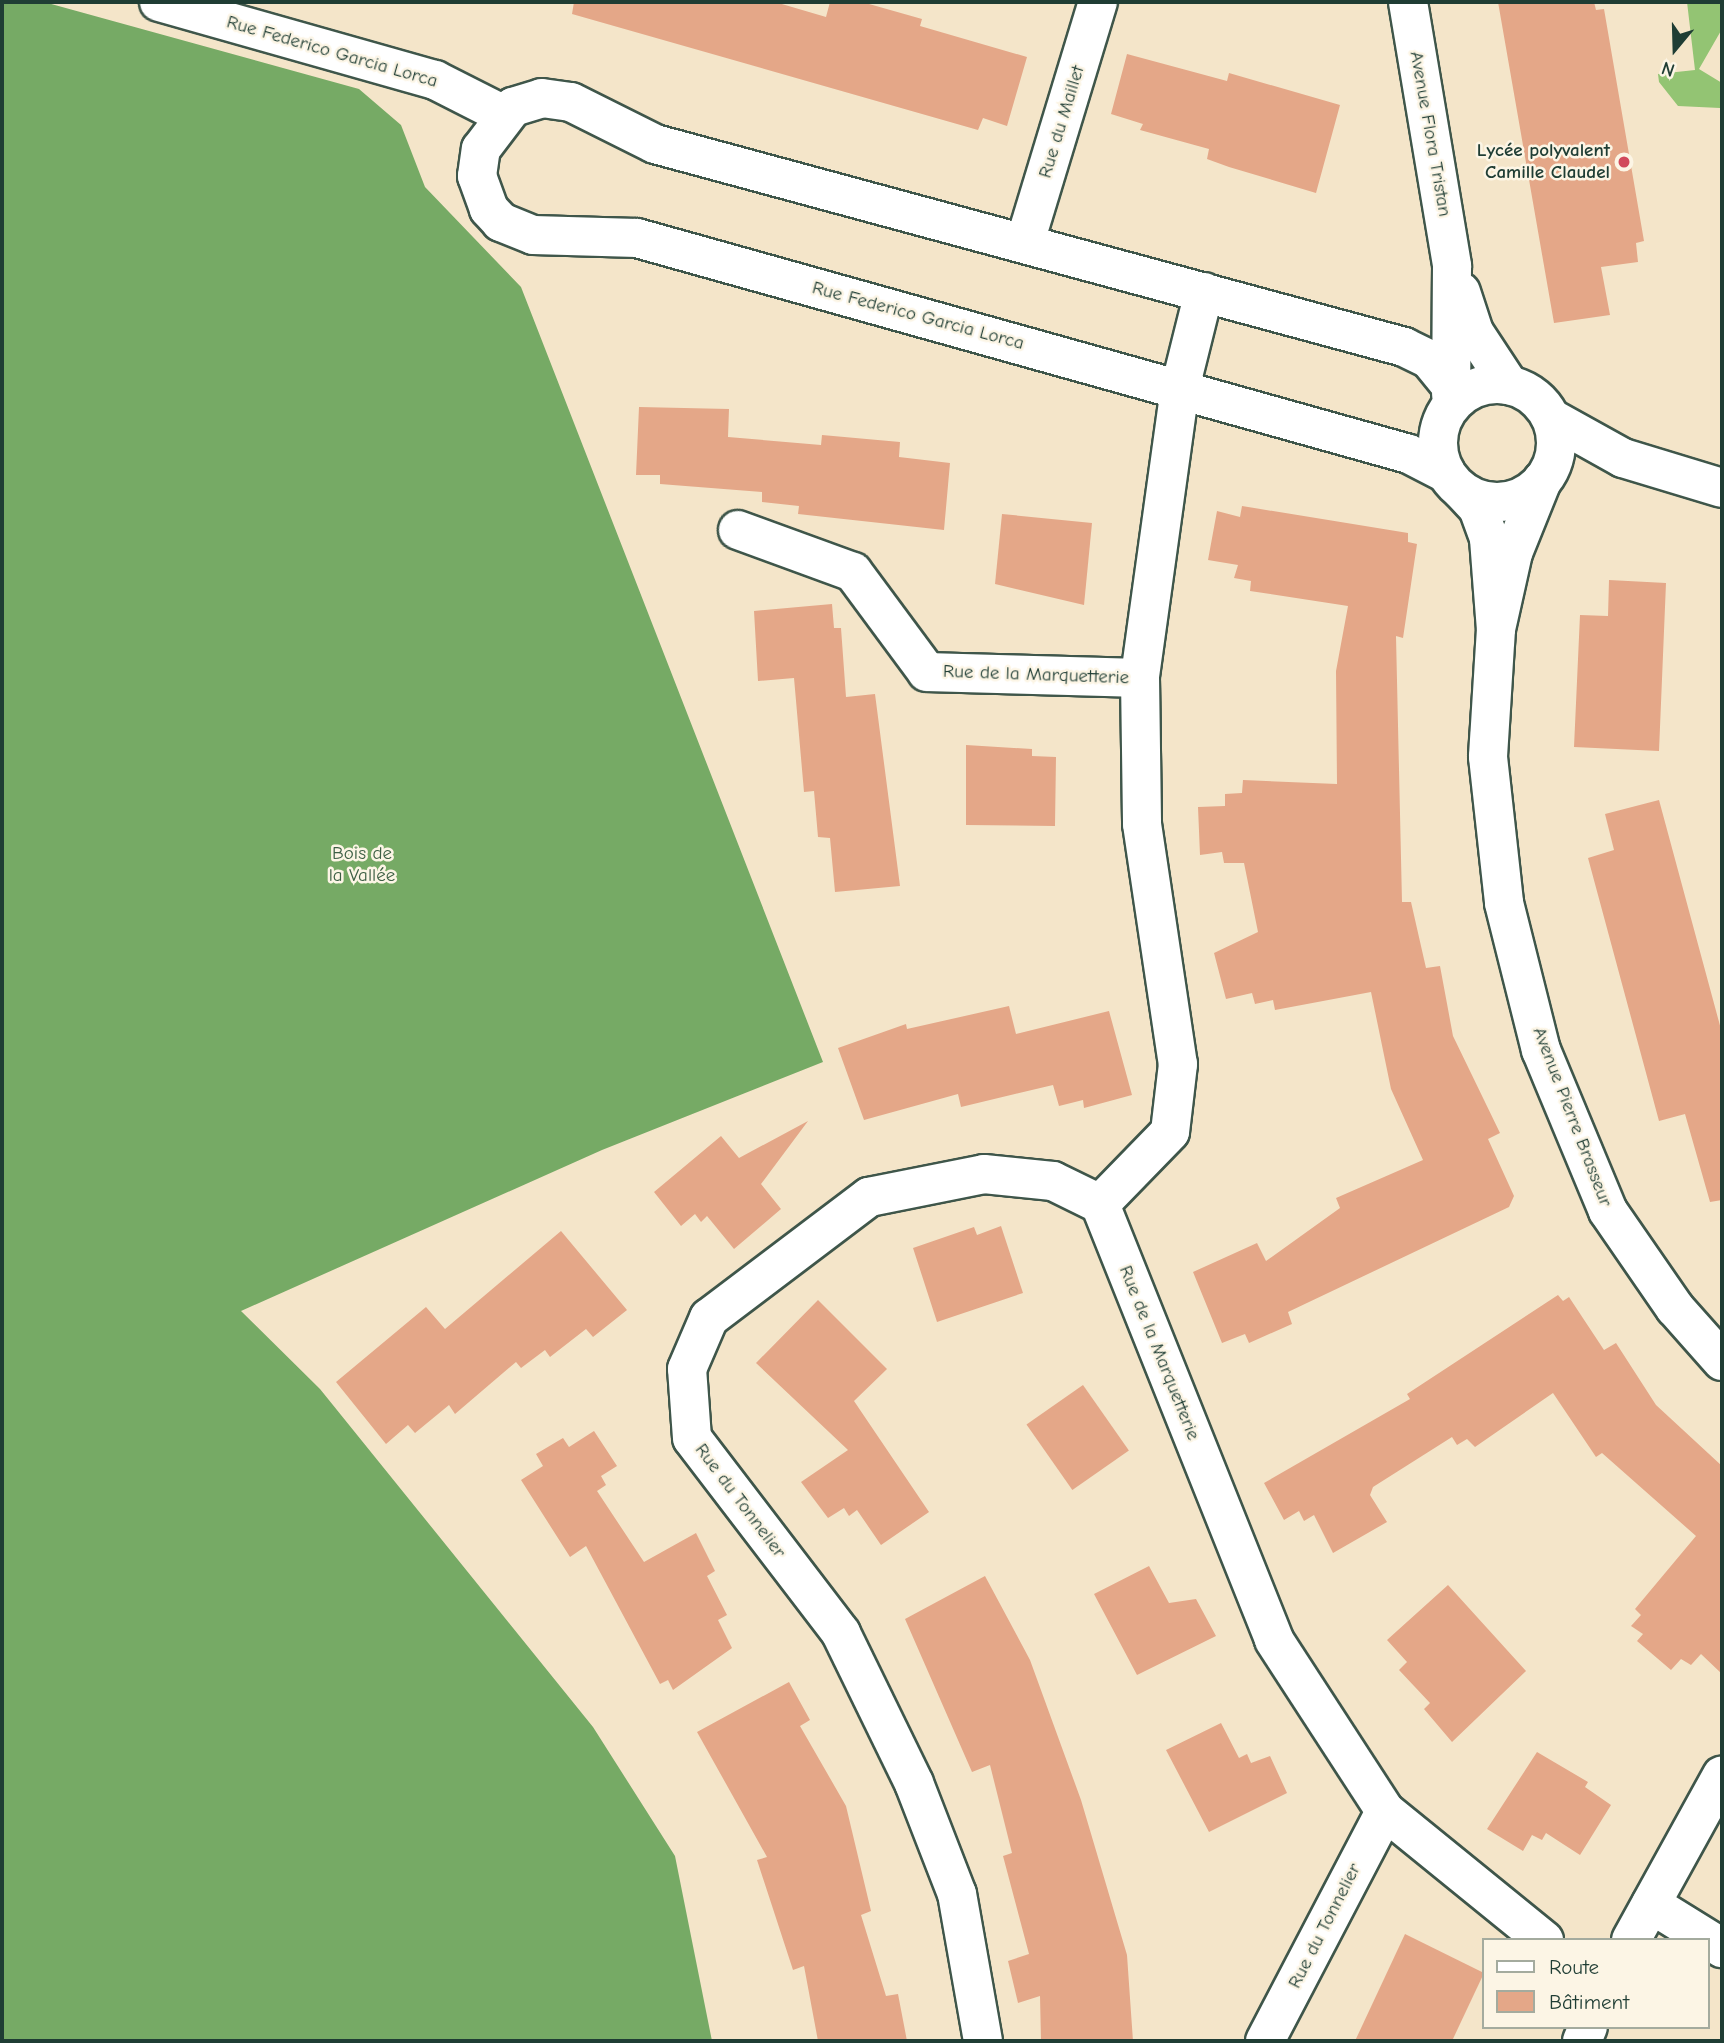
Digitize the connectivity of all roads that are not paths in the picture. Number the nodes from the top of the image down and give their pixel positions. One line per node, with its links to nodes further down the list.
1 (159, 2): 4 (street, Rue Federico Garcia Lorca)
2 (1098, 2): 5 (street, Rue du Maillet)
3 (1408, 2): 6 (street, Avenue Flora Tristan)
4 (502, 114): 5 (street); 10 (street, Rue Federico Garcia Lorca)
5 (1025, 242): 7 (street)
6 (1452, 276): 8 (street); 9 (street); 11 (street)
7 (1204, 292): 8 (street); 10 (street, Rue de la Marquetterie)
8 (1404, 347): 11 (street)
9 (1509, 385): 11 (street); 12 (street)
10 (1180, 388): 15 (street, Rue Federico Garcia Lorca); 19 (street, Rue de la Marquetterie)
11 (1454, 396): 15 (street)
12 (1551, 418): 13 (street); 14 (street)
13 (1623, 458): 14 (street); 16 (street)
14 (1545, 478): 15 (street); 18 (street, Avenue Pierre Brasseur)
15 (1454, 482): 18 (street, Avenue Pierre Brasseur)
16 (1722, 488)
17 (738, 530): 19 (street, Rue de la Marquetterie)
18 (1496, 629): 21 (street, Avenue Pierre Brasseur)
19 (1140, 678): 20 (street, Rue de la Marquetterie)
20 (1100, 1204): 23 (street, Rue de la Marquetterie); 28 (street, Rue du Tonnelier)
21 (1722, 1362)
22 (1722, 1775): 24 (street)
23 (1385, 1811): 25 (street, Rue de la Marquetterie); 29 (street, Rue du Tonnelier)
24 (1651, 1904): 26 (street); 27 (street)
25 (1542, 1938)
26 (1632, 1938)
27 (1706, 1938)
28 (983, 2041)
29 (1265, 2041)

